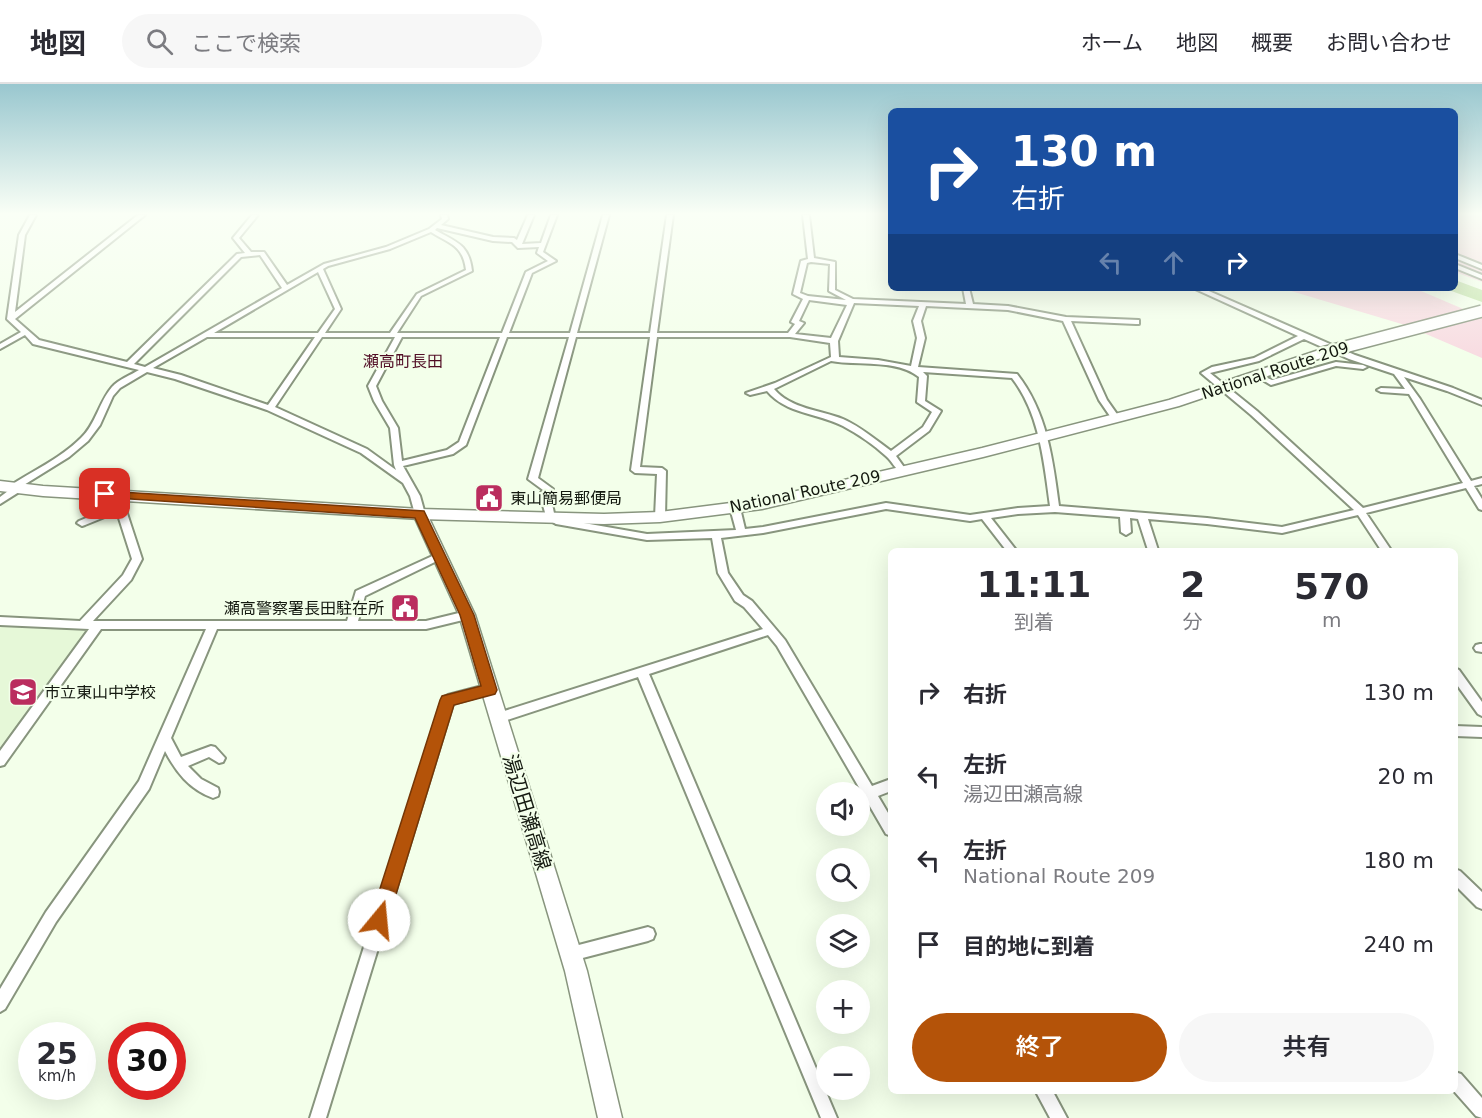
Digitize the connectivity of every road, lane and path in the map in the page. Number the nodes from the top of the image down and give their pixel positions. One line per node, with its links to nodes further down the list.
1 (18, 263): 23 (street)
2 (81, 263): 23 (street)
3 (231, 263): 38 (street)
4 (268, 263): 15 (street)
5 (332, 263): 13 (street)
6 (469, 263): 29 (street)
7 (549, 263): 30 (street)
8 (593, 263): 31 (street)
9 (664, 263): 32 (street)
10 (803, 263): 18 (street)
11 (833, 263): 19 (street)
12 (1458, 267): 14 (street)
13 (320, 270): 15 (street); 28 (street)
14 (1482, 277)
15 (286, 290): 27 (street)
16 (967, 291): 21 (street)
17 (1204, 291): 34 (street)
18 (807, 298): 19 (street); 33 (street)
19 (851, 302): 20 (street); 35 (street)
20 (923, 304): 21 (street); 40 (street)
21 (970, 305): 24 (street)
22 (1482, 311): 44 (highway, National Route 209, bridge)
23 (11, 319): 26 (street)
24 (1066, 319): 25 (street); 50 (street)
25 (1136, 322)
26 (25, 332): 36 (street); 38 (street)
27 (206, 335): 28 (street); 39 (street)
28 (319, 335): 29 (street); 49 (street)
29 (396, 335): 30 (street); 53 (street)
30 (504, 335): 31 (street); 53 (street)
31 (573, 335): 32 (street); 70 (street)
32 (654, 335): 33 (street); 68 (street)
33 (790, 335): 35 (street)
34 (1301, 337): 41 (street); 44 (street)
35 (834, 341): 37 (street)
36 (0, 347)
37 (835, 360): 40 (street); 43 (street)
38 (129, 364): 39 (street)
39 (146, 369): 49 (street); 58 (street)
40 (914, 369): 51 (street); 52 (street)
41 (1393, 371): 42 (street); 46 (street); 48 (street)
42 (1265, 379)
43 (769, 388): 47 (street); 52 (street)
44 (1223, 388): 50 (highway, National Route 209); 64 (street)
45 (1381, 390): 46 (street)
46 (1411, 392): 57 (street)
47 (750, 393)
48 (1482, 403)
49 (270, 408): 55 (street)
50 (1115, 417): 51 (highway, National Route 209)
51 (1042, 435): 54 (highway, National Route 209); 63 (street)
52 (891, 455): 54 (street)
53 (398, 465): 55 (street)
54 (902, 470): 62 (highway, National Route 209)
55 (404, 480): 65 (street)
56 (1482, 481): 57 (street)
57 (1467, 485): 61 (street); 64 (street)
58 (9, 488): 59 (street); 60 (highway, National Route 209)
59 (0, 501)
60 (118, 501): 65 (highway, National Route 209); 71 (street); 81 (street)
61 (1482, 507)
62 (735, 508): 68 (highway, National Route 209); 72 (street)
63 (1056, 509): 66 (street); 69 (street)
64 (1360, 511): 67 (street); 77 (street)
65 (420, 514): 70 (highway, National Route 209); 78 (main road, 湯辺田瀬高線)
66 (1125, 514): 67 (street); 73 (street)
67 (1142, 516): 76 (street)
68 (660, 517): 70 (highway, National Route 209)
69 (985, 517): 72 (street); 75 (street)
70 (547, 518): 74 (street)
71 (82, 523)
72 (741, 532): 74 (street)
73 (1126, 532)
74 (716, 535): 85 (street)
75 (1009, 548)
76 (1152, 548)
77 (1385, 548)
78 (439, 556): 79 (main road, 湯辺田瀬高線); 84 (street)
79 (467, 615): 84 (street); 88 (main road, 湯辺田瀬高線)
80 (0, 621): 81 (street)
81 (84, 624): 82 (street)
82 (99, 624): 83 (street); 95 (street)
83 (214, 624): 84 (street); 93 (street)
84 (351, 625)
85 (771, 630): 86 (street); 97 (street)
86 (642, 672): 90 (street); 112 (street)
87 (1458, 677): 89 (street)
88 (490, 690): 90 (main road, 湯辺田瀬高線); 110 (street)
89 (1482, 711)
90 (498, 718): 105 (main road, 湯辺田瀬高線)
91 (1458, 731): 92 (street)
92 (1482, 732)
93 (164, 736): 96 (street); 106 (street)
94 (219, 758): 96 (street)
95 (0, 761)
96 (178, 764): 99 (street)
97 (863, 782)
98 (888, 786): 100 (street)
99 (213, 792)
100 (870, 793): 101 (street)
101 (888, 825)
102 (1458, 879): 103 (street)
103 (1482, 902)
104 (648, 934): 105 (street)
105 (571, 954): 111 (main road, 湯辺田瀬高線)
106 (0, 1004)
107 (1458, 1083): 109 (street)
108 (1045, 1094): 113 (street)
109 (1482, 1110)
110 (318, 1118)
111 (610, 1118)
112 (829, 1118)
113 (1059, 1118)

